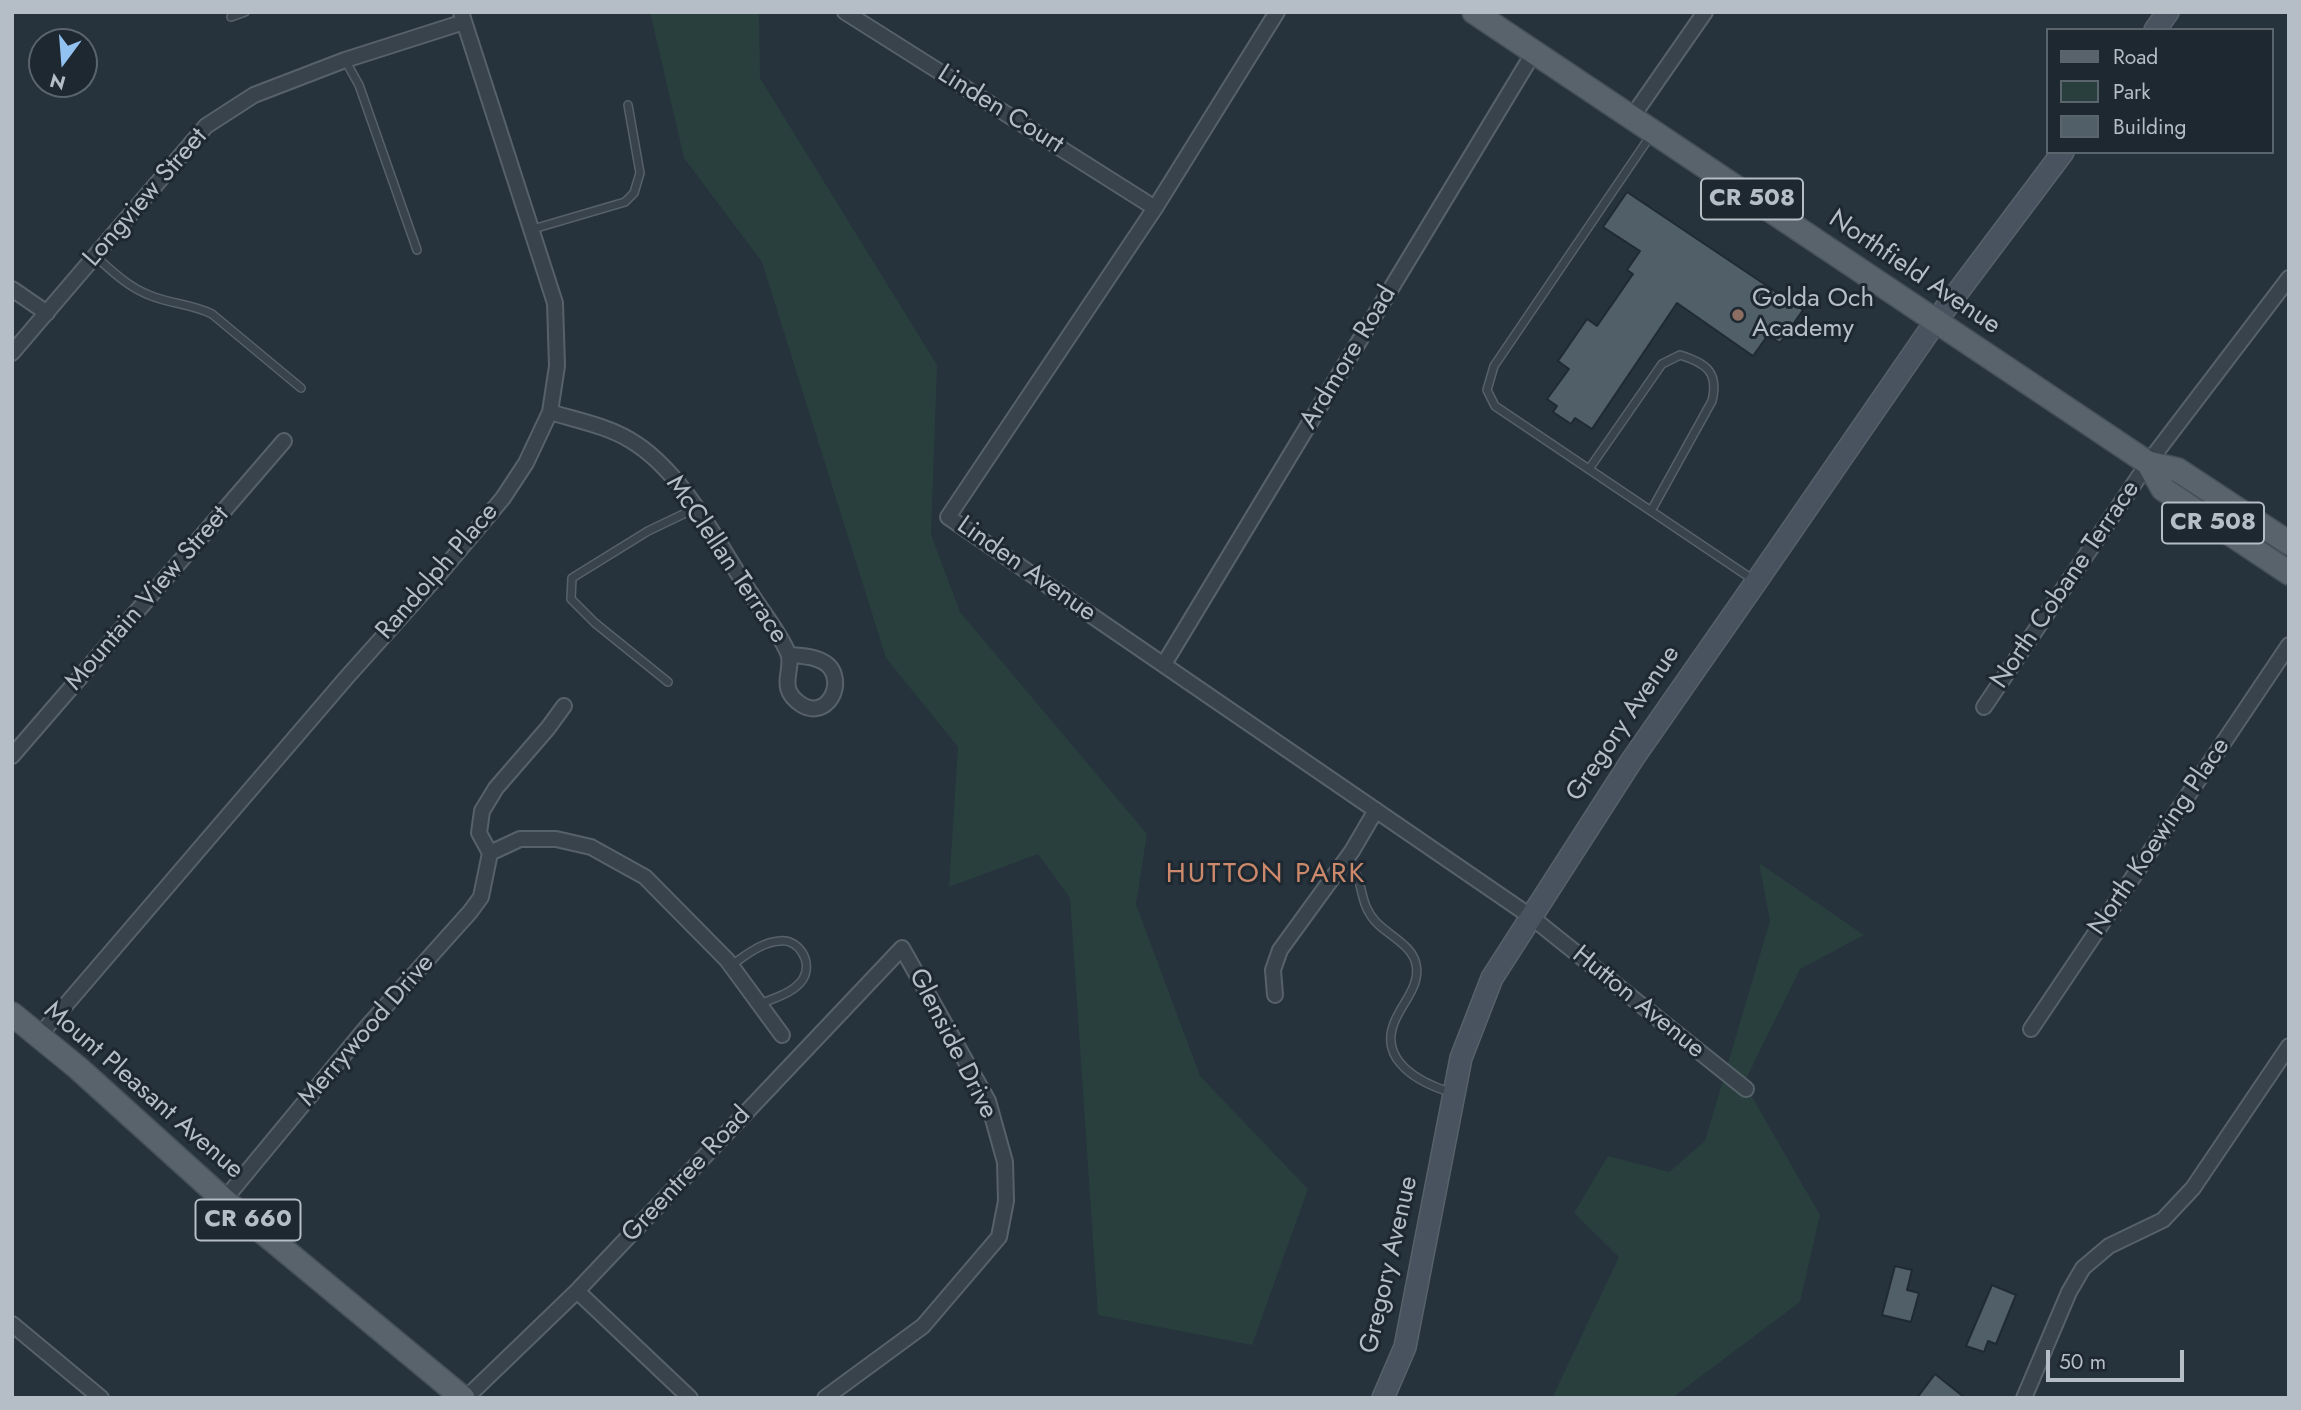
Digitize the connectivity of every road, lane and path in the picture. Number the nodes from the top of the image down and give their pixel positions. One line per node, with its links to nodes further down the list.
1 (245, 12): 7 (lane)
2 (845, 12): 16 (street, Linden Court)
3 (1277, 12): 16 (street, Linden Avenue)
4 (1474, 12): 10 (main road, Northfield Avenue / CR 508)
5 (1705, 12): 13 (street)
6 (2168, 12): 9 (main road)
7 (231, 17)
8 (463, 17): 11 (street, Longview Street); 17 (street, Randolph Place)
9 (2156, 28)
10 (1534, 52): 13 (main road, Northfield Avenue / CR 508); 37 (street, Ardmore Road)
11 (345, 60): 18 (lane); 19 (street, Longview Street)
12 (628, 105): 17 (lane)
13 (1632, 117): 14 (main road, Northfield Avenue / CR 508)
14 (1653, 133): 23 (main road, Northfield Avenue / CR 508); 29 (lane)
15 (2061, 154): 23 (main road, Gregory Avenue)
16 (1155, 208): 37 (street, Linden Avenue)
17 (533, 229): 26 (street, Randolph Place)
18 (417, 250)
19 (95, 257): 22 (street, Longview Street); 25 (lane)
20 (2289, 278): 28 (street, North Cobane Terrace)
21 (12, 289): 22 (street)
22 (47, 313): 24 (street, Longview Street)
23 (1936, 321): 28 (main road, Northfield Avenue / CR 508); 34 (main road, Gregory Avenue)
24 (12, 353)
25 (301, 388)
26 (550, 412): 30 (street, McClellan Terrace); 53 (street, Randolph Place)
27 (284, 441): 41 (street, Mountain View Street)
28 (2148, 463): 32 (main road, Northfield Avenue / CR 508); 33 (main road, Northfield Avenue / CR 508); 40 (street, North Cobane Terrace)
29 (1589, 469): 31 (lane); 31 (lane)
30 (696, 508): 36 (street, McClellan Terrace); 38 (lane)
31 (1651, 511): 34 (lane)
32 (2289, 543)
33 (2289, 573)
34 (1756, 582): 45 (main road, Gregory Avenue)
35 (2289, 645): 51 (street, North Koewing Place)
36 (789, 655)
37 (1164, 664): 42 (street, Linden Avenue)
38 (668, 682)
39 (564, 706): 43 (street, Merrywood Drive)
40 (1984, 707)
41 (12, 756)
42 (1377, 810): 44 (street); 45 (street, Linden Avenue)
43 (490, 853): 47 (street); 57 (street, Merrywood Drive)
44 (1346, 860): 48 (street); 56 (lane)
45 (1530, 916): 55 (street, Hutton Avenue); 56 (main road, Gregory Avenue)
46 (902, 948): 58 (street, Greentree Road); 63 (street, Glenside Drive)
47 (730, 966): 49 (street); 49 (lane)
48 (1275, 995)
49 (759, 1004): 52 (street)
50 (12, 1014): 53 (main road, Mount Pleasant Avenue / CR 660)
51 (2031, 1029)
52 (782, 1035)
53 (39, 1036): 57 (main road, Mount Pleasant Avenue / CR 660)
54 (2289, 1046): 65 (street)
55 (1746, 1089)
56 (1454, 1093): 64 (main road, Gregory Avenue)
57 (224, 1200): 61 (main road, Mount Pleasant Avenue / CR 660)
58 (577, 1291): 61 (street, Greentree Road); 62 (street)
59 (12, 1324): 60 (street)
60 (101, 1398)
61 (465, 1398)
62 (690, 1398)
63 (825, 1398)
64 (1383, 1398)
65 (2024, 1398)

